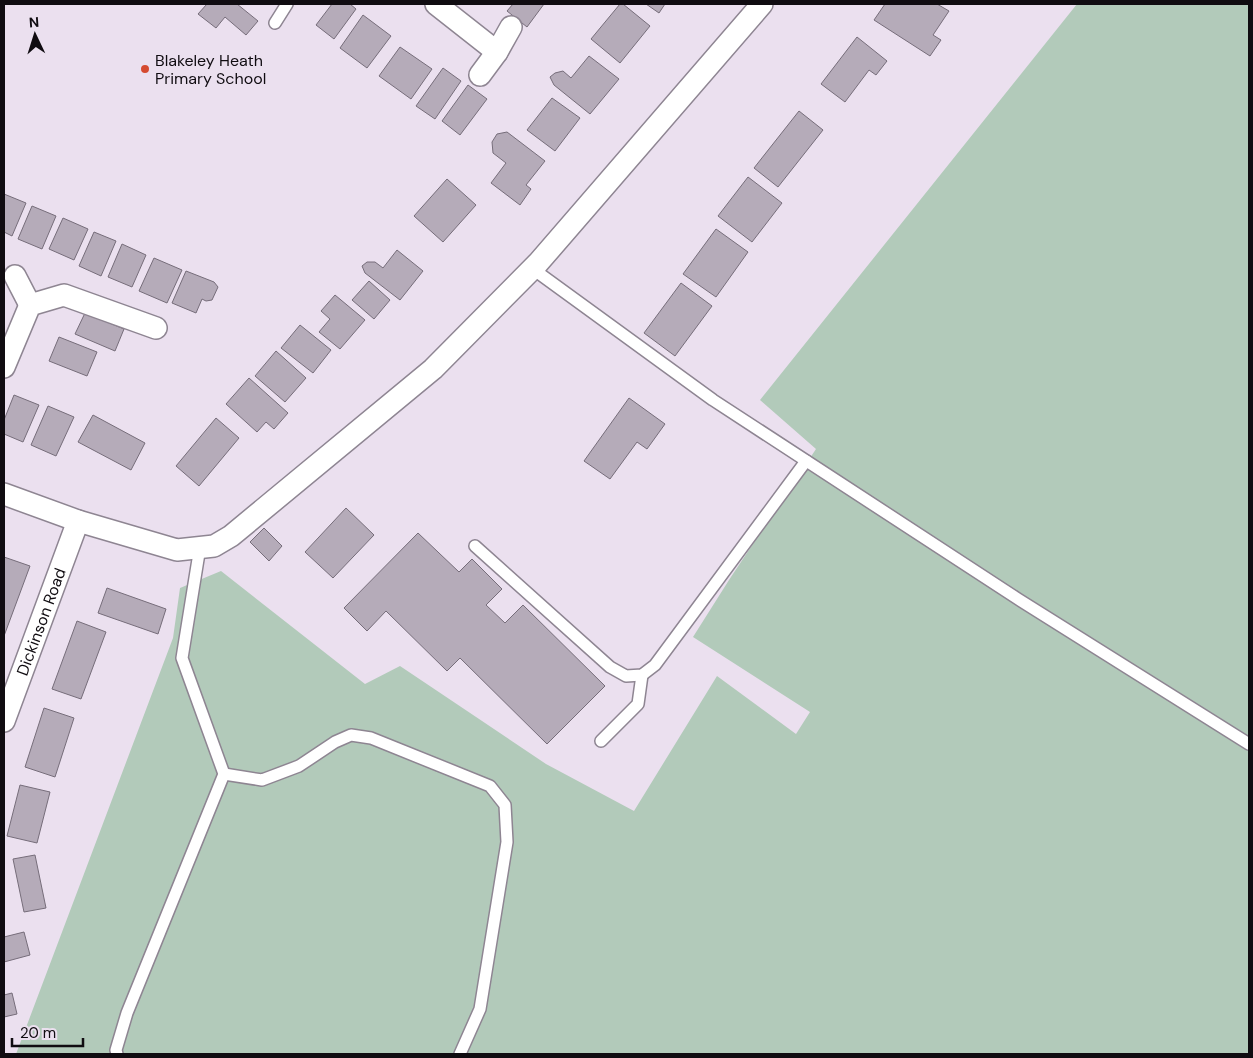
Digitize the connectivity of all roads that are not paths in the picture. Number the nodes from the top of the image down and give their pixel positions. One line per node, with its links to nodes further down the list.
1 (287, 4): 4 (lane)
2 (436, 4): 6 (street)
3 (762, 4): 8 (street)
4 (275, 23)
5 (511, 26): 6 (street)
6 (497, 52): 7 (street)
7 (480, 75)
8 (533, 269): 13 (lane); 17 (street)
9 (16, 276): 10 (street)
10 (30, 304): 11 (street); 12 (street)
11 (156, 328)
12 (4, 367)
13 (806, 461): 18 (lane); 21 (lane)
14 (4, 494): 15 (street)
15 (78, 521): 17 (street); 19 (street, Dickinson Road)
16 (475, 546): 18 (lane)
17 (200, 547): 22 (lane)
18 (642, 674): 20 (lane)
19 (4, 721)
20 (601, 741)
21 (1249, 744)
22 (224, 774): 23 (lane); 24 (lane)
23 (117, 1054)
24 (460, 1054)

